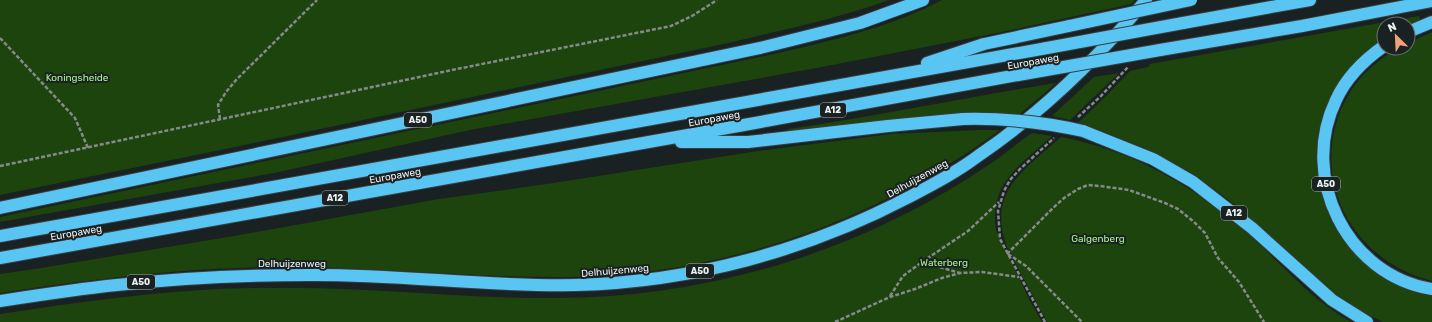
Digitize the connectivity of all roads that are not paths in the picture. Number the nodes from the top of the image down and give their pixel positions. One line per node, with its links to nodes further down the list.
1 (923, 0): 11 (highway, A50)
2 (1146, 0): 15 (highway, Delhuijzenweg / A50)
3 (1191, 0): 9 (highway, A12, bridge)
4 (1310, 0): 9 (highway, Europaweg / A12, bridge)
5 (1430, 1): 10 (highway, Europaweg / A12, bridge)
6 (1432, 22): 7 (highway)
7 (1416, 29)
8 (1376, 53): 14 (highway, A50)
9 (883, 77): 12 (highway, Europaweg / A12)
10 (648, 142): 13 (highway, Europaweg / A12); 16 (highway, A12, bridge)
11 (0, 208)
12 (0, 236)
13 (0, 258)
14 (1432, 289)
15 (0, 301)
16 (1367, 322)

